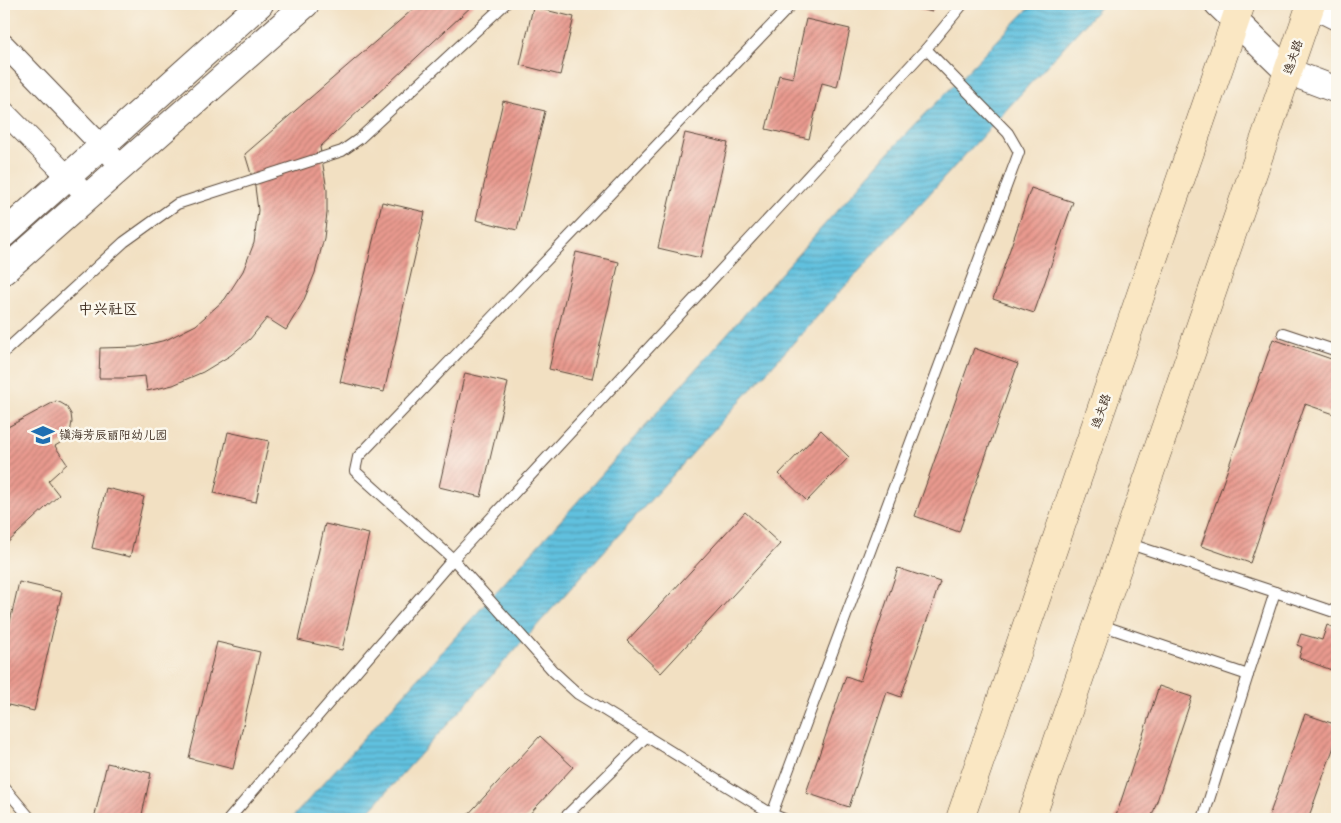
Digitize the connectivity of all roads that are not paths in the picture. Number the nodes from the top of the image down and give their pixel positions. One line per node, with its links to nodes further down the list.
1 (260, 4): 14 (street)
2 (306, 4): 15 (street)
3 (505, 4): 22 (lane)
4 (792, 4): 24 (lane)
5 (963, 4): 10 (lane)
6 (1311, 4): 8 (street); 11 (main road, 逸夫路)
7 (1232, 9): 11 (street); 36 (main road, 逸夫路)
8 (1337, 17)
9 (4, 45): 14 (street)
10 (926, 49): 24 (lane); 31 (lane)
11 (1287, 72): 12 (street); 23 (main road, 逸夫路)
12 (1337, 90)
13 (4, 112): 16 (street)
14 (102, 146): 15 (street); 16 (street)
15 (122, 167): 17 (street)
16 (68, 177): 17 (street); 18 (street)
17 (88, 197): 19 (street)
18 (4, 234)
19 (4, 271)
20 (1283, 333): 21 (lane)
21 (1337, 351)
22 (4, 352)
23 (1126, 543): 25 (lane); 27 (main road, 逸夫路)
24 (453, 560): 29 (lane); 33 (lane)
25 (1275, 592): 26 (lane); 28 (lane)
26 (1337, 613)
27 (1097, 624): 28 (lane); 37 (main road, 逸夫路)
28 (1248, 674): 38 (lane)
29 (646, 736): 31 (lane); 34 (lane)
30 (4, 787): 32 (lane)
31 (771, 816): 35 (lane)
32 (32, 819)
33 (229, 819)
34 (563, 819)
35 (784, 819)
36 (960, 819)
37 (1031, 819)
38 (1203, 819)

